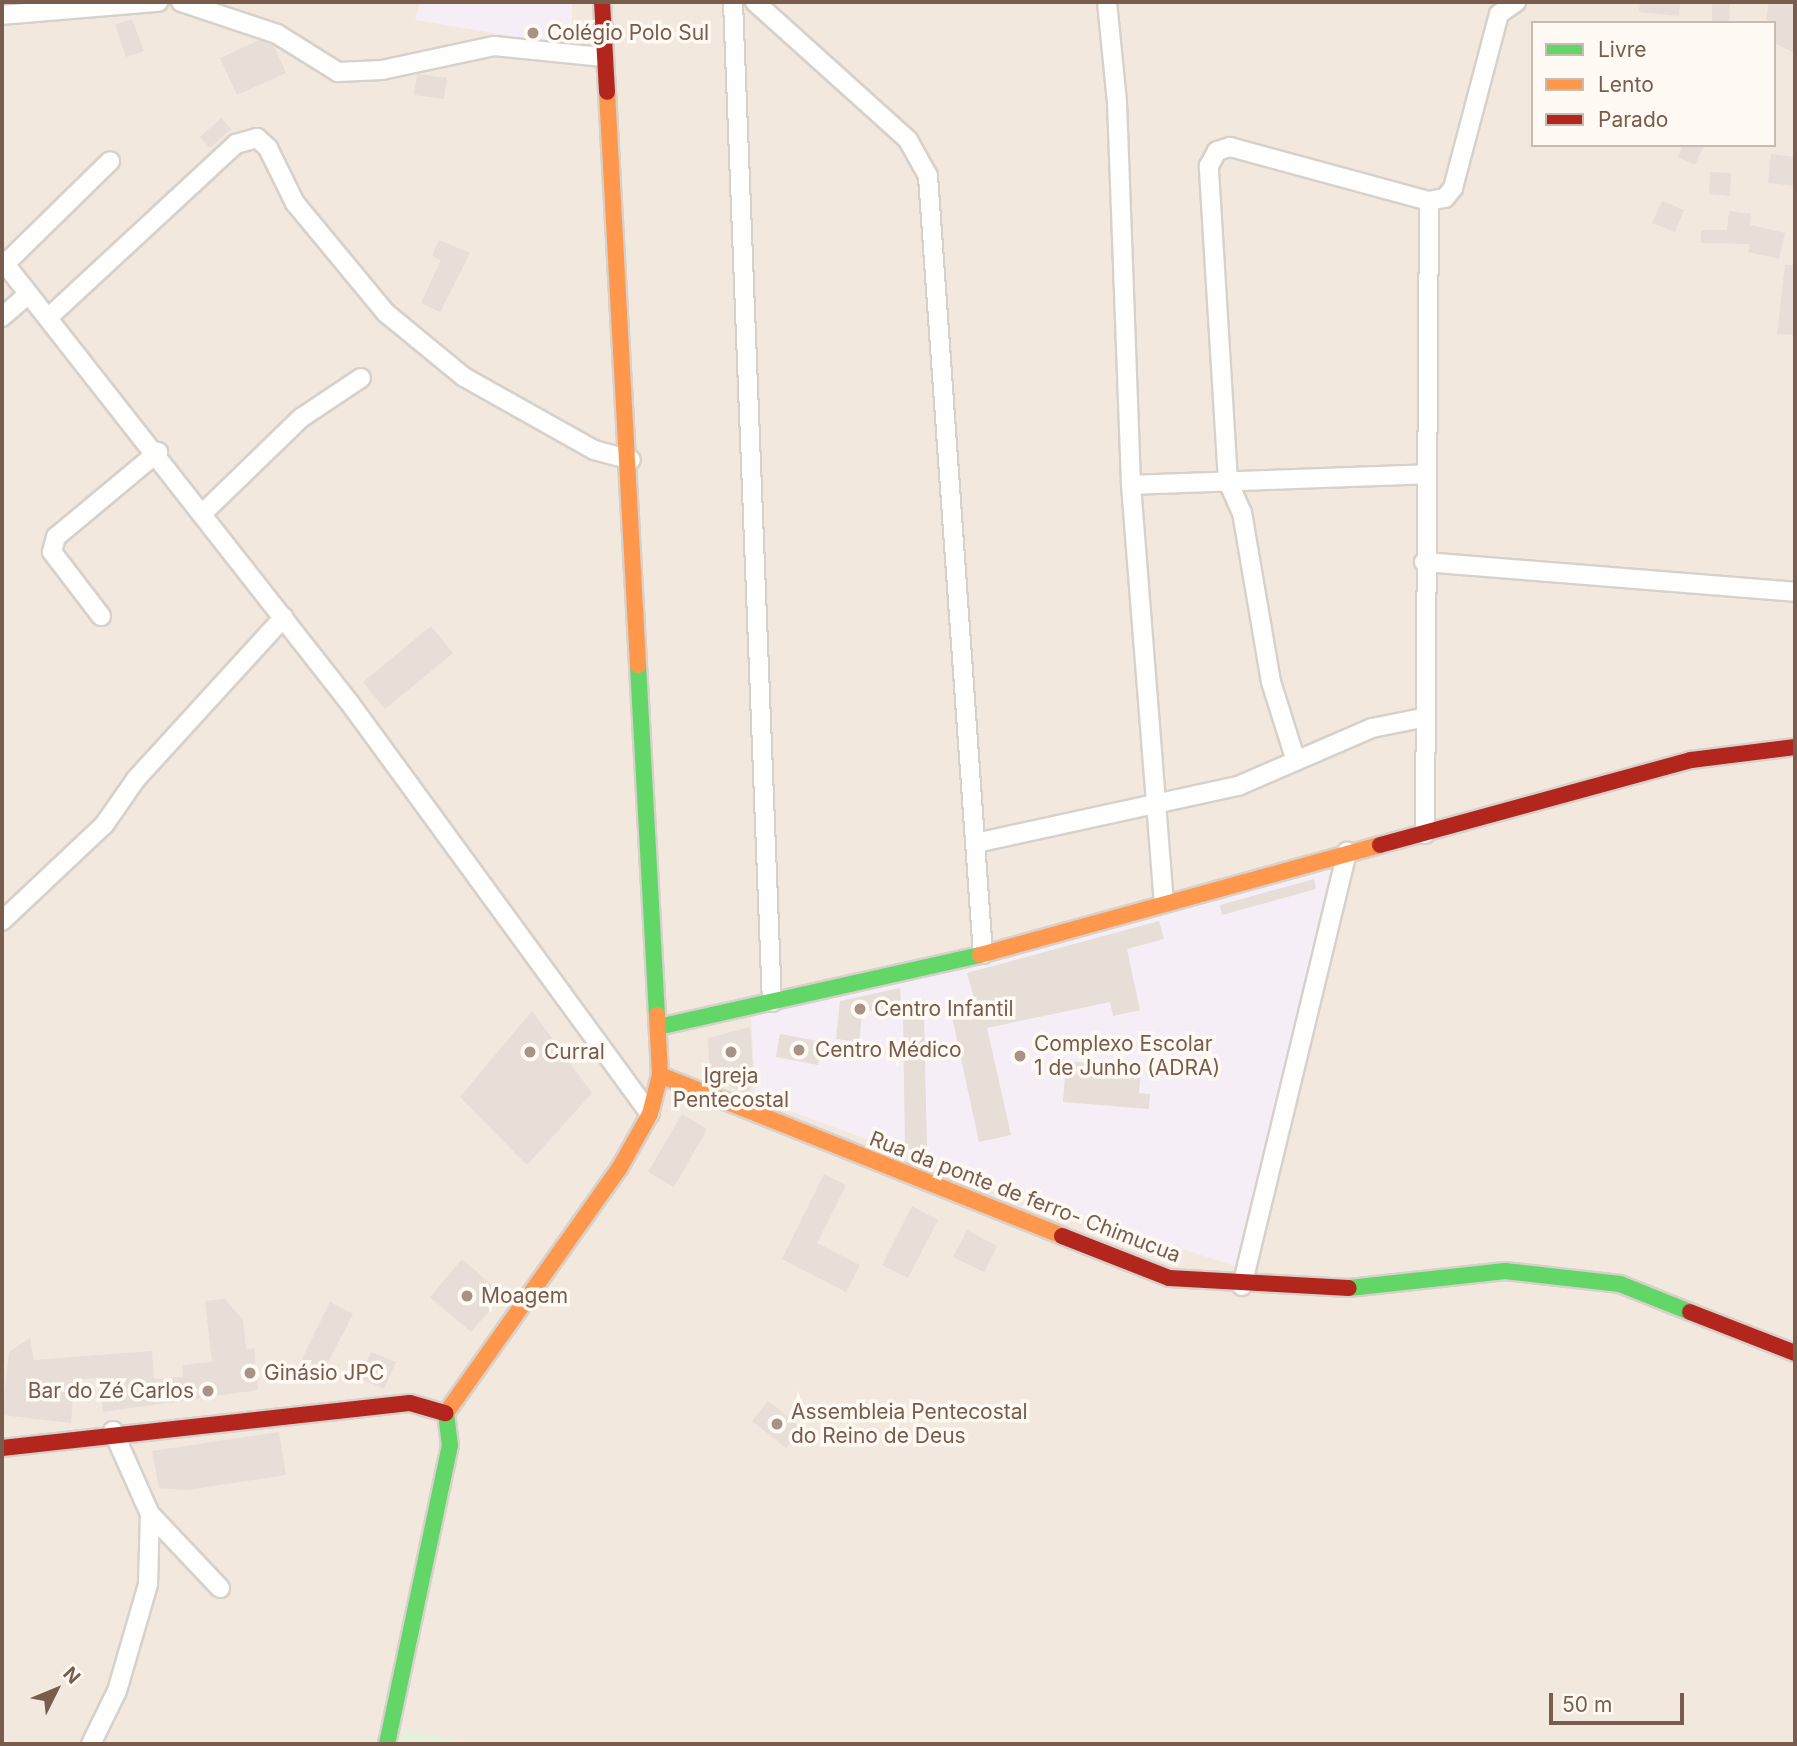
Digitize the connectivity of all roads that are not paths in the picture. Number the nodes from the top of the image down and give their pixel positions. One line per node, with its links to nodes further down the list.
1 (158, 2): 8 (street)
2 (181, 2): 9 (street)
3 (602, 2): 9 (street)
4 (733, 2): 37 (street)
5 (755, 2): 32 (street)
6 (1107, 2): 21 (street)
7 (1516, 2): 11 (street)
8 (2, 15)
9 (603, 57): 18 (street)
10 (110, 161): 12 (street)
11 (1429, 201): 19 (street); 20 (street)
12 (4, 262): 13 (street)
13 (28, 294): 14 (street); 15 (street)
14 (2, 317)
15 (49, 317): 17 (street); 18 (street)
16 (361, 378): 22 (street)
17 (158, 452): 22 (street); 25 (street)
18 (631, 460): 38 (street)
19 (1425, 474): 20 (street); 23 (street)
20 (1228, 481): 21 (street); 29 (street)
21 (1131, 485): 30 (street)
22 (204, 512): 26 (street)
23 (1424, 562): 24 (street); 27 (street)
24 (1795, 592)
25 (101, 616)
26 (284, 617): 35 (street); 40 (street)
27 (1422, 718): 29 (street); 31 (street)
28 (1795, 747): 31 (street)
29 (1295, 758): 30 (street)
30 (1157, 801): 32 (street); 34 (street)
31 (1425, 834): 33 (street)
32 (976, 843): 36 (street)
33 (1347, 852): 34 (street); 41 (street)
34 (1164, 902): 36 (street)
35 (2, 921)
36 (983, 954): 37 (street)
37 (772, 1002): 38 (street)
38 (658, 1027): 39 (street)
39 (660, 1075): 40 (street); 41 (street, Rua da ponte de ferro- Chimucua)
40 (650, 1114): 43 (street)
41 (1242, 1286): 42 (street, Rua da ponte de ferro- Chimucua)
42 (1795, 1353)
43 (446, 1413): 44 (street); 49 (street)
44 (113, 1431): 45 (street); 46 (street)
45 (2, 1448)
46 (150, 1514): 47 (street); 48 (street)
47 (220, 1588)
48 (92, 1744)
49 (387, 1744)

